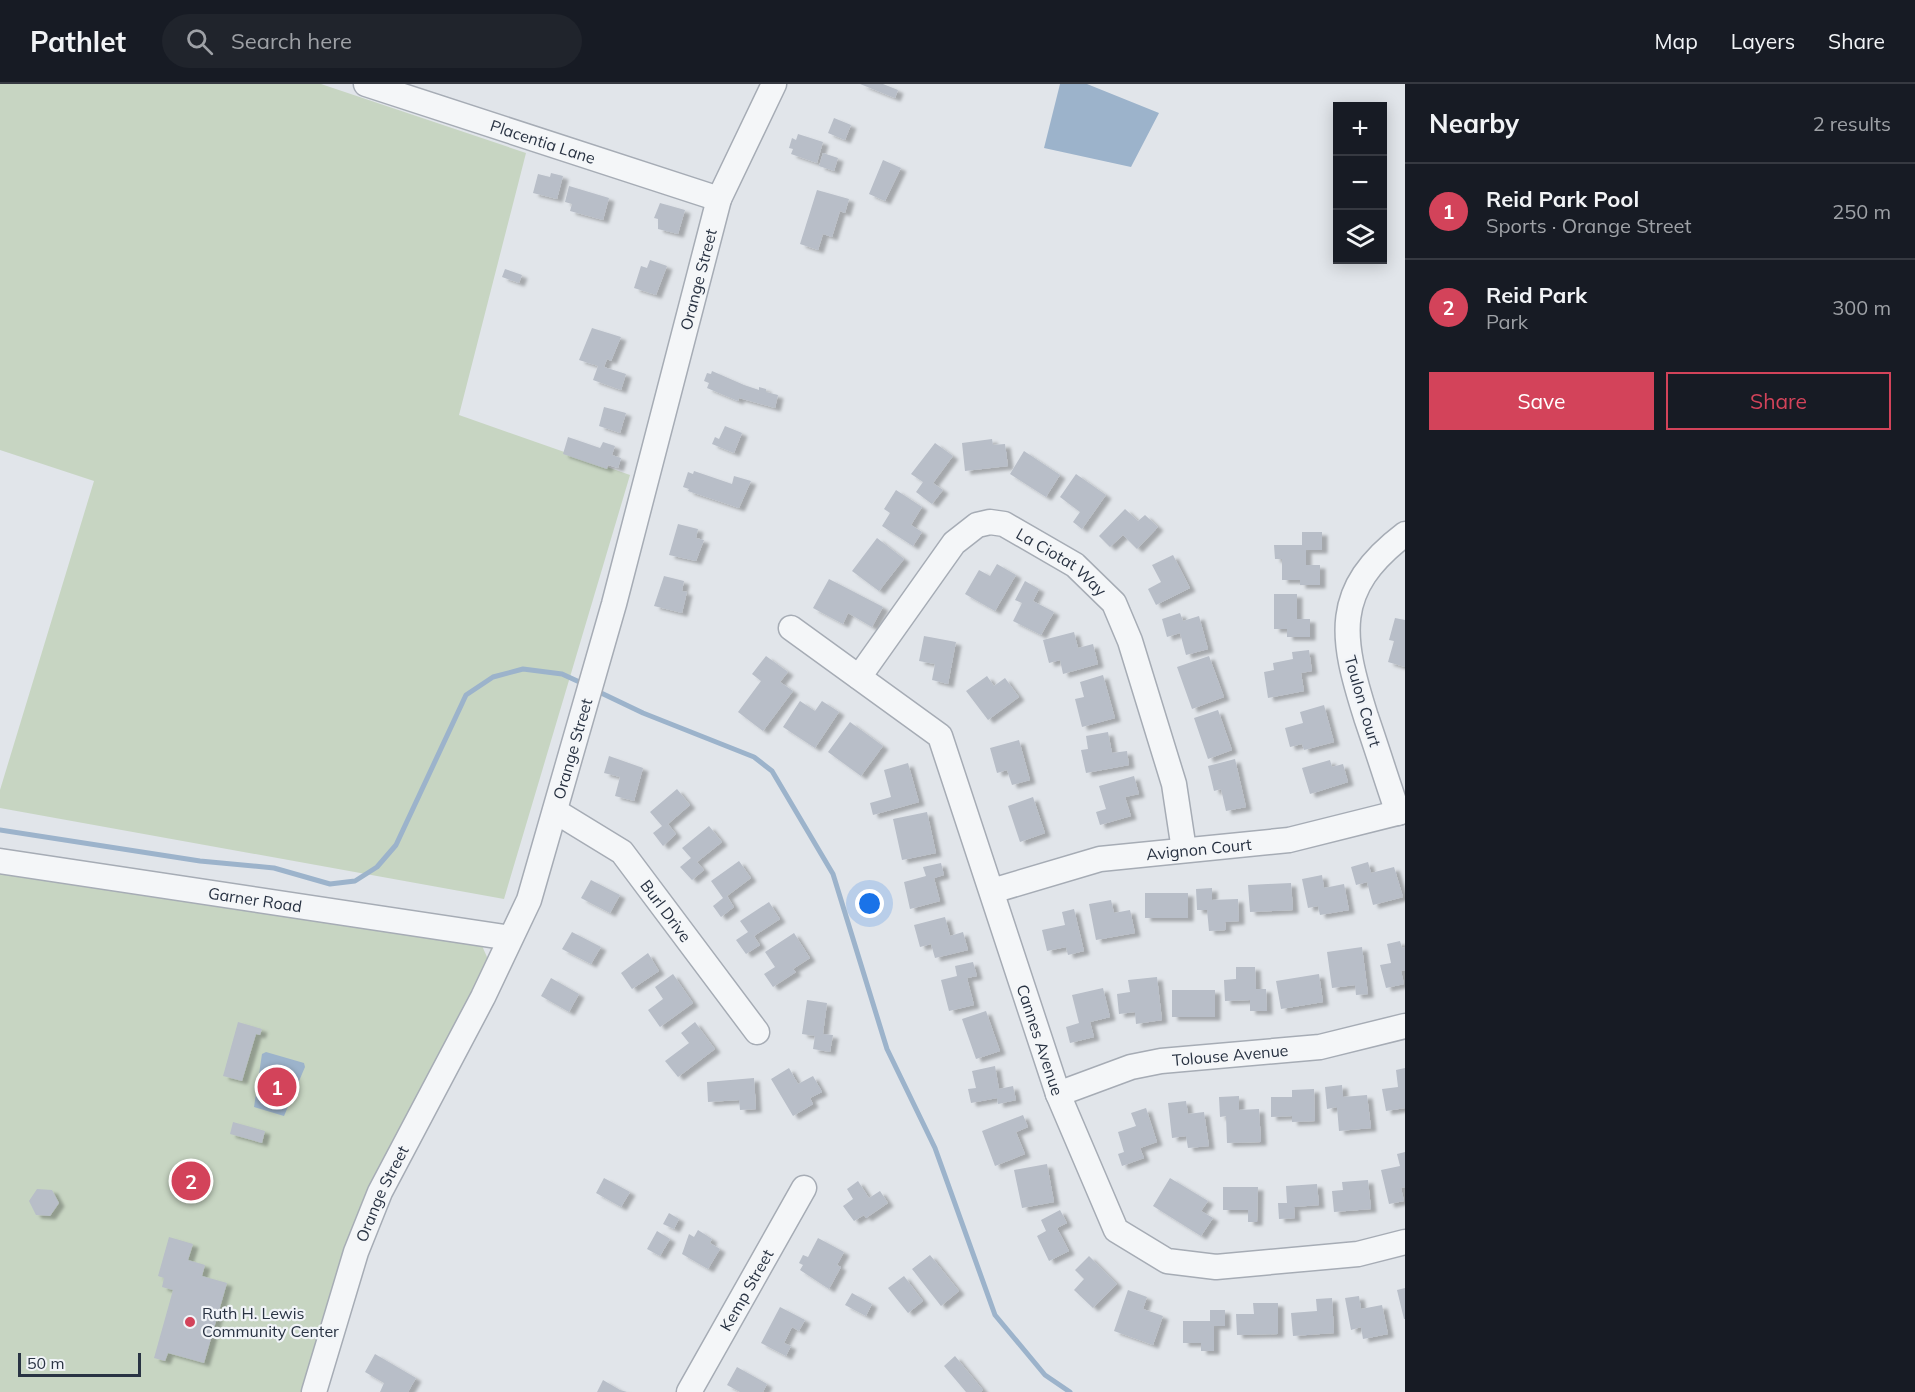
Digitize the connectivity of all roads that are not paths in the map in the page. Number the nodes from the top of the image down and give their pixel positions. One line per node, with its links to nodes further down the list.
1 (366, 84): 3 (street, Placentia Lane)
2 (774, 84): 3 (street, Orange Street)
3 (719, 199): 7 (street, Orange Street)
4 (1405, 534): 8 (street, Toulon Court)
5 (791, 628): 6 (street, Cannes Avenue)
6 (859, 677): 9 (street, La Ciotat Way); 11 (street, Cannes Avenue)
7 (555, 811): 12 (street, Orange Street); 14 (street, Burl Drive)
8 (1401, 812): 9 (street, Avignon Court)
9 (1184, 850): 11 (street, Avignon Court)
10 (0, 861): 12 (street, Garner Road)
11 (993, 891): 15 (street, Cannes Avenue)
12 (510, 938): 18 (street, Orange Street)
13 (1405, 1026): 15 (street, Tolouse Avenue)
14 (757, 1032)
15 (1058, 1094): 17 (street, Cannes Avenue)
16 (804, 1188): 19 (street, Kemp Street)
17 (1405, 1242)
18 (314, 1392)
19 (689, 1392)

